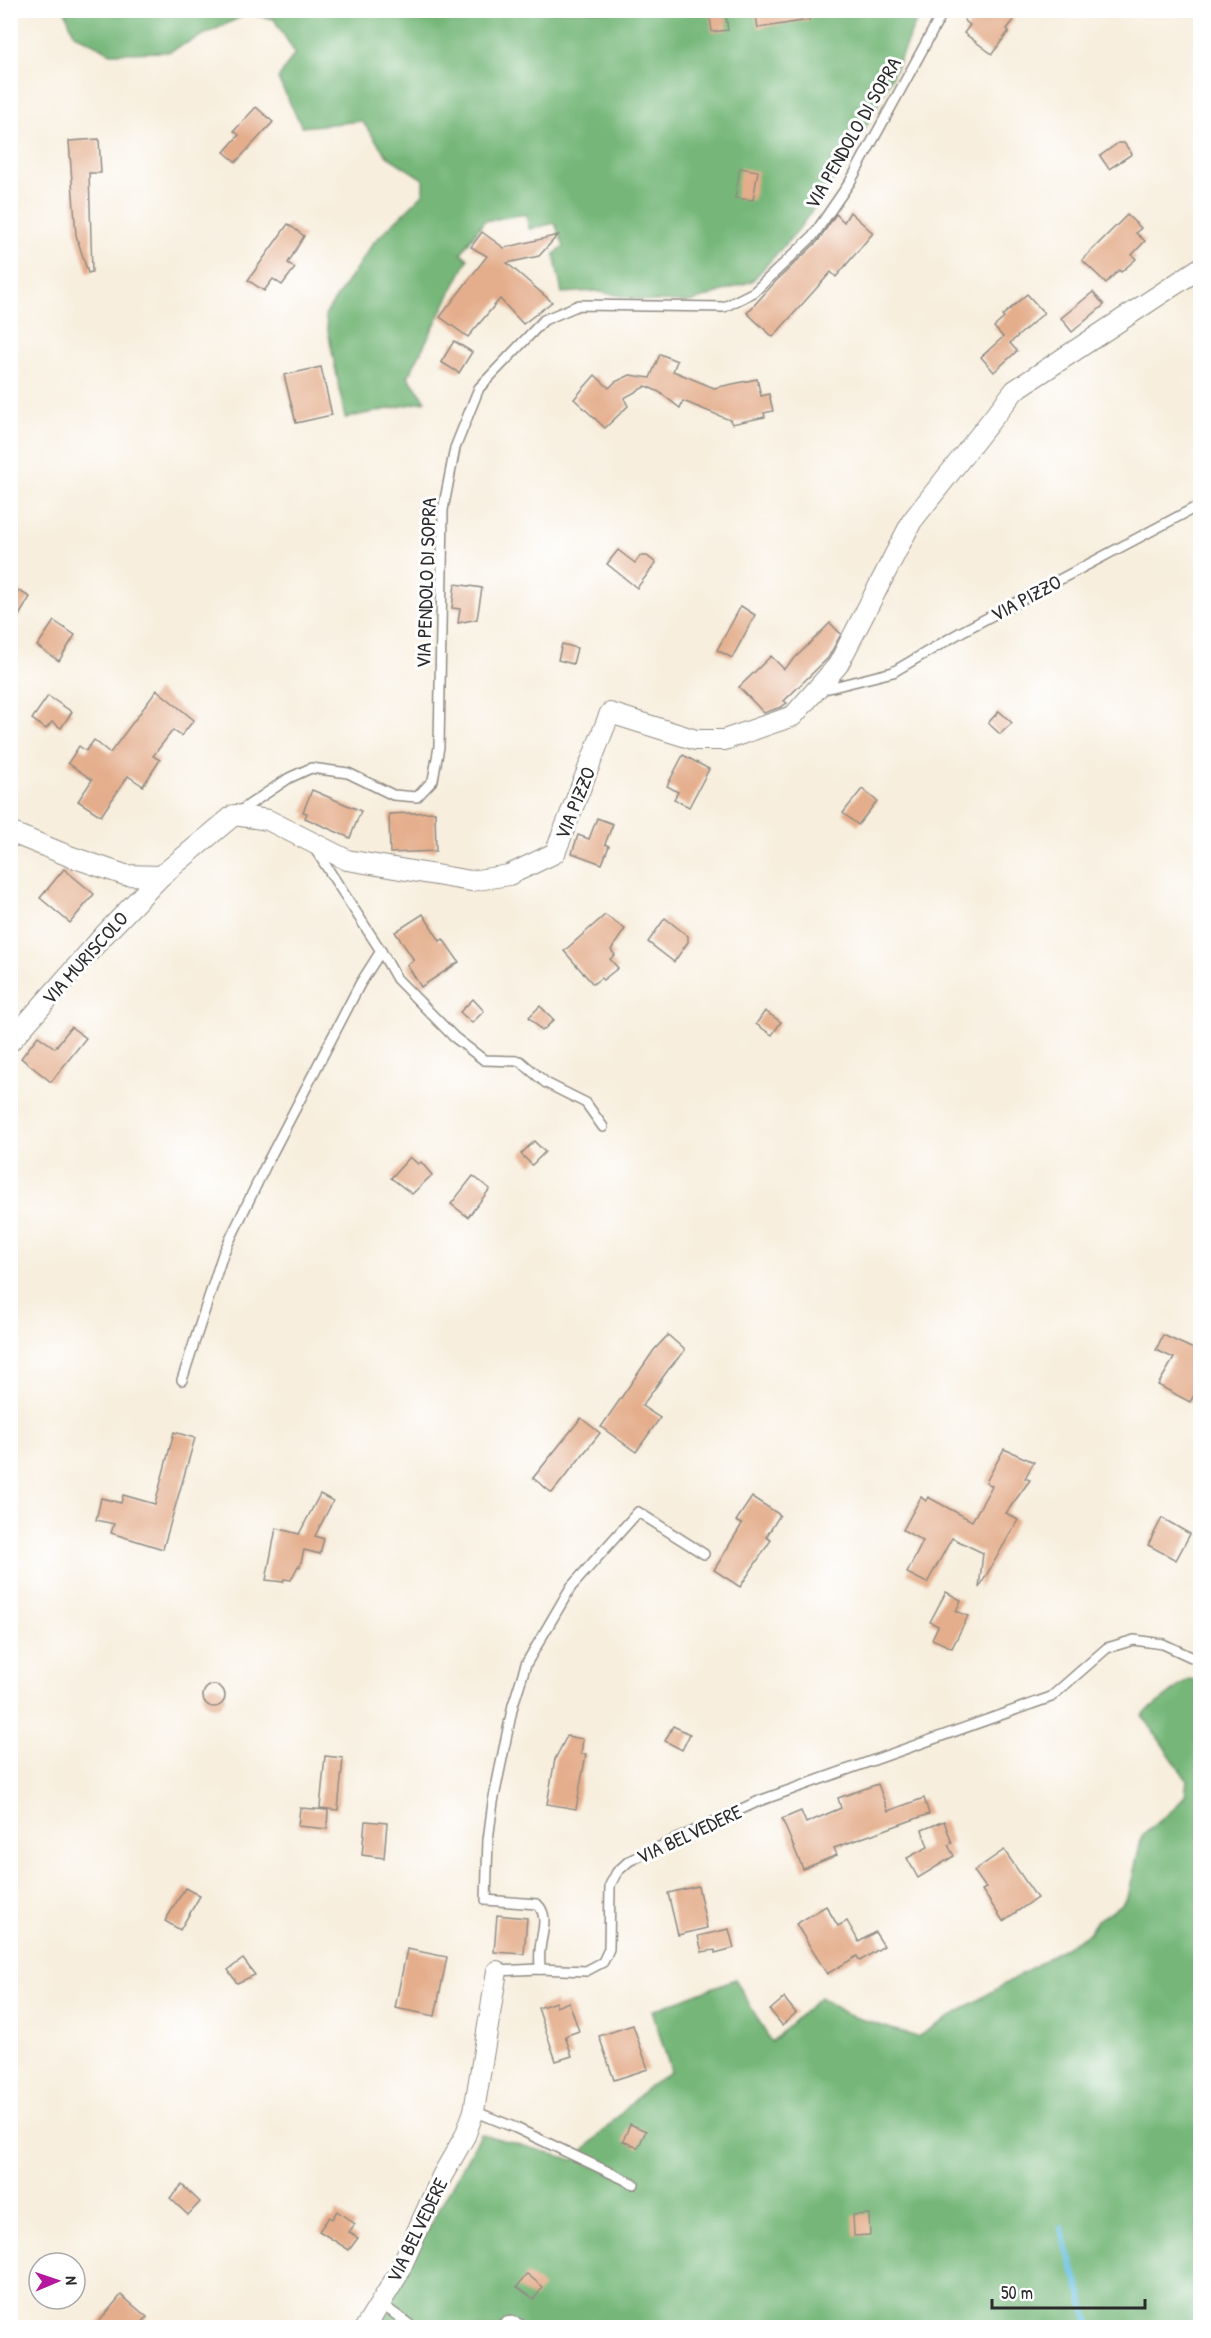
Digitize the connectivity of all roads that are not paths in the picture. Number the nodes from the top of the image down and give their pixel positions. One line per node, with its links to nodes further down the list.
1 (944, 10): 5 (lane, VIA PENDOLO DI SOPRA)
2 (1200, 268): 4 (street, VIA PIZZO)
3 (1200, 505): 4 (lane, VIA PIZZO)
4 (814, 692): 7 (street, VIA PIZZO)
5 (234, 815): 7 (street, VIA PIZZO); 8 (street, VIA MURISCOLO)
6 (10, 832): 8 (street)
7 (308, 839): 9 (lane)
8 (161, 876): 10 (street, VIA MURISCOLO)
9 (381, 951): 11 (lane); 12 (lane)
10 (10, 1042)
11 (603, 1127)
12 (182, 1380)
13 (705, 1554): 15 (lane)
14 (1200, 1661): 15 (lane, VIA BELVEDERE)
15 (540, 1969): 16 (lane, VIA BELVEDERE)
16 (497, 1971): 17 (street, VIA BELVEDERE)
17 (474, 2111): 18 (lane); 19 (street, VIA BELVEDERE)
18 (634, 2184)
19 (380, 2303): 20 (street, VIA BELVEDERE); 21 (lane)
20 (365, 2328)
21 (414, 2328)
22 (498, 2328): 23 (lane)
23 (526, 2328)

